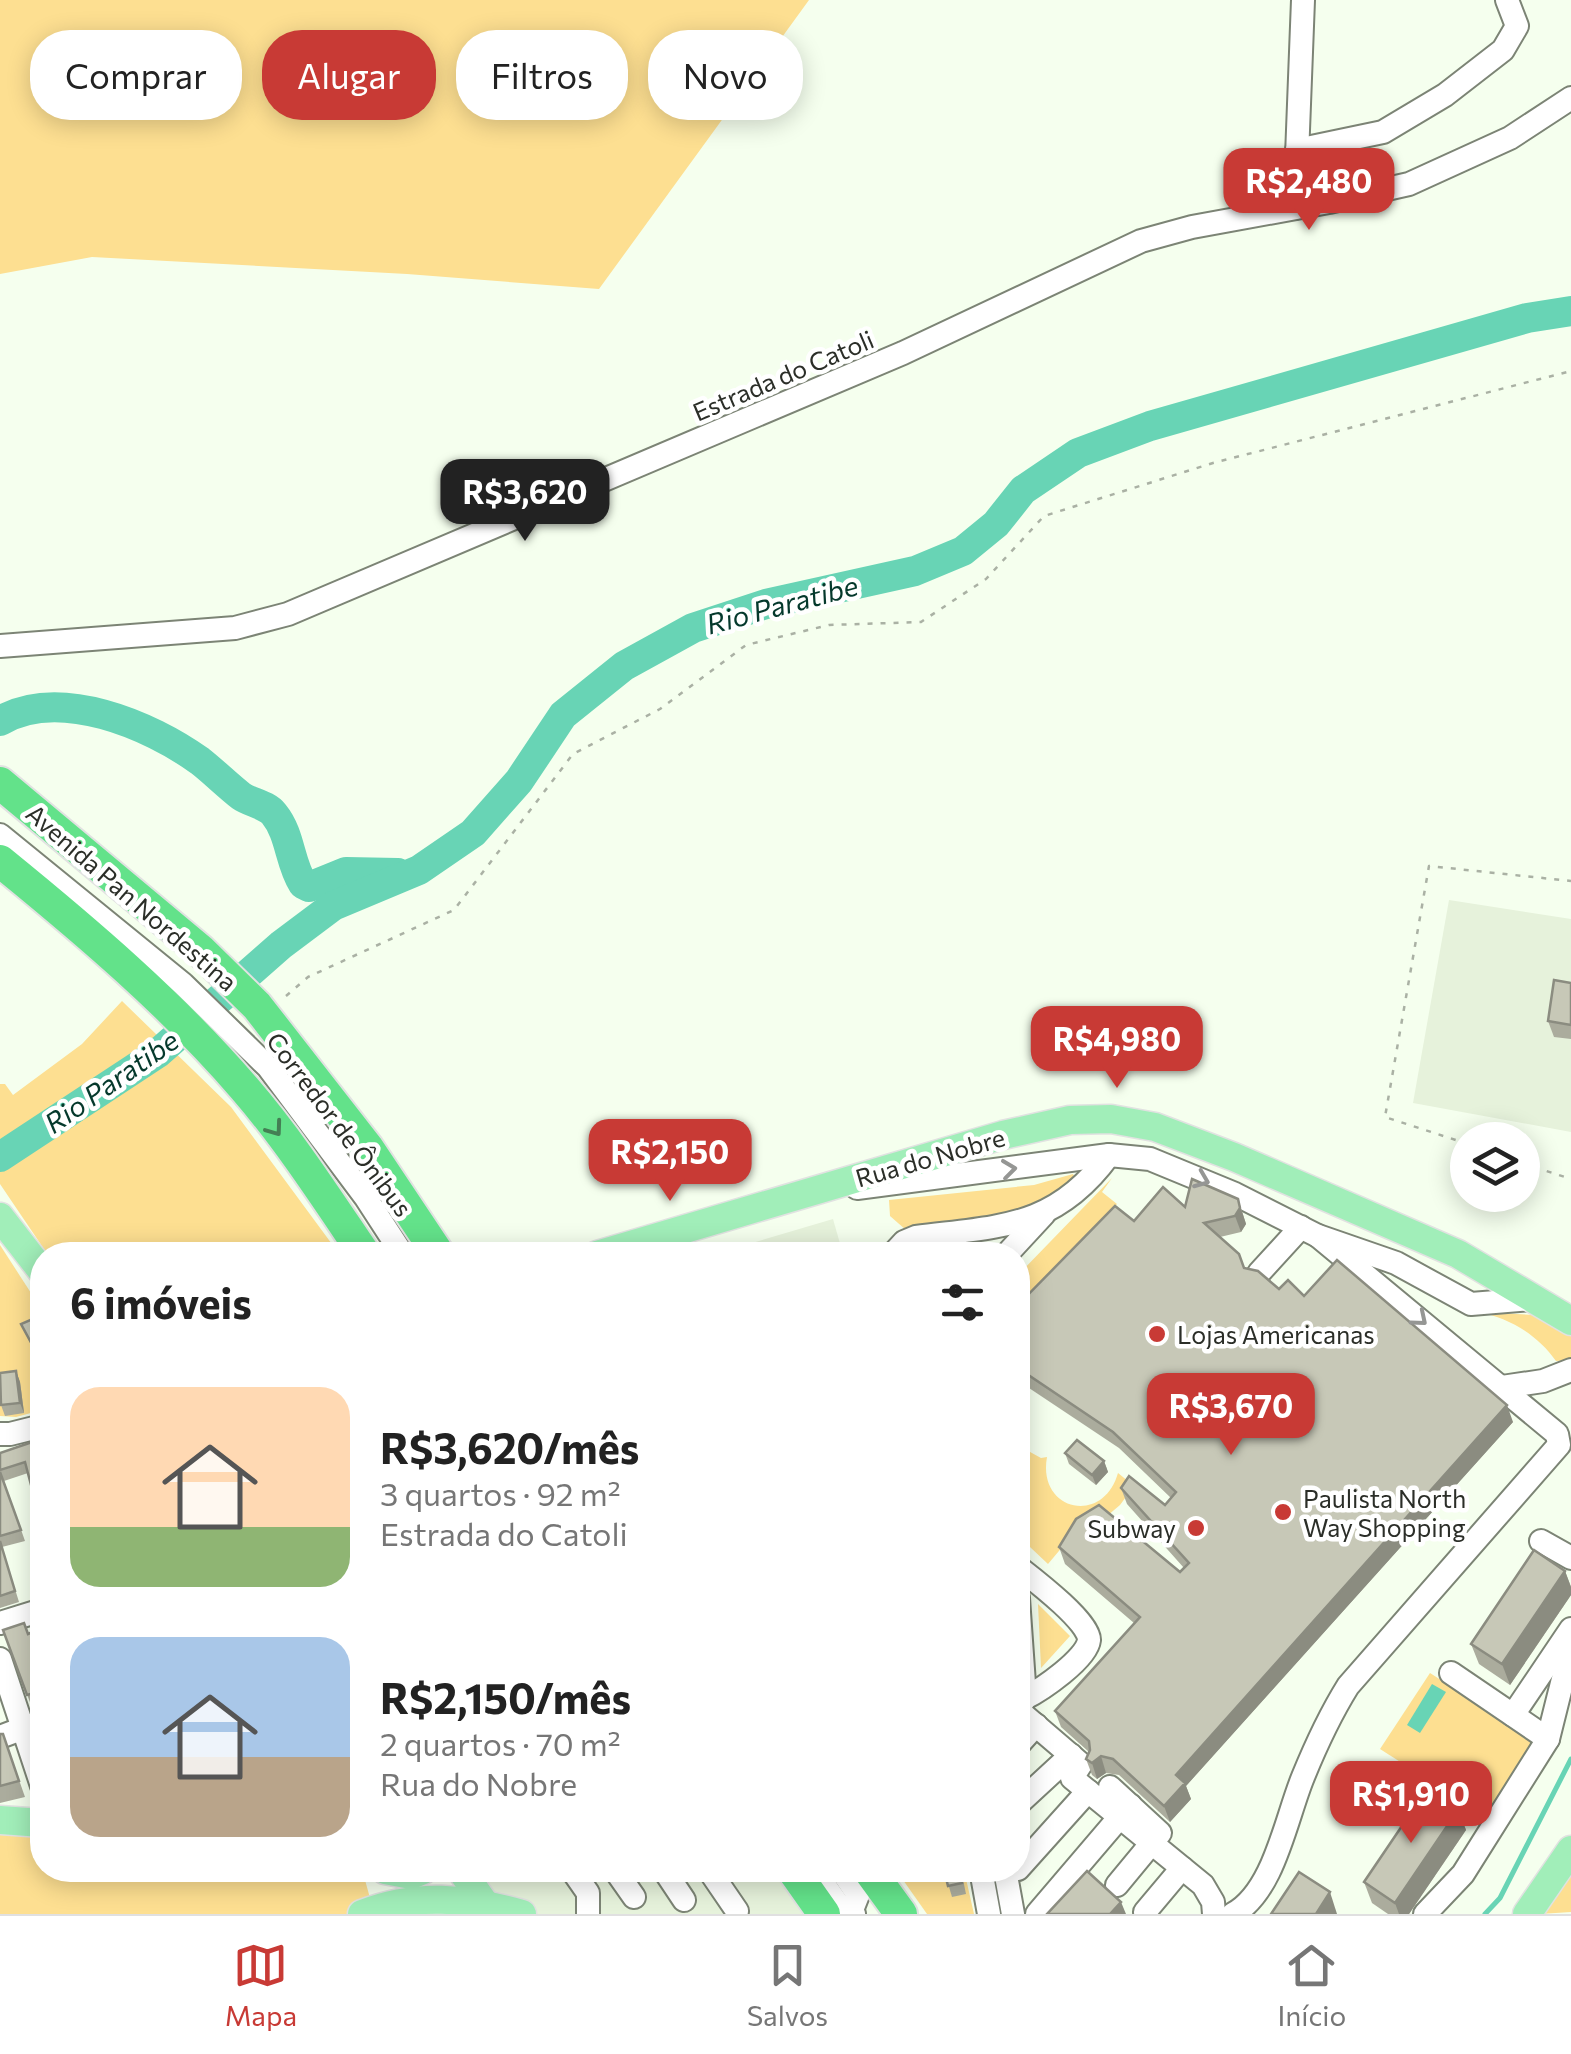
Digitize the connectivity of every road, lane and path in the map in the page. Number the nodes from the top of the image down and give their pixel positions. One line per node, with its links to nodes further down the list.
1 (1304, 0): 4 (street)
2 (1507, 0): 4 (street)
3 (1571, 98): 5 (street, Estrada do Catoli)
4 (1297, 150): 5 (street)
5 (1295, 208): 7 (street, Estrada do Catoli)
6 (1571, 371): 13 (path)
7 (0, 646)
8 (0, 783): 13 (highway, Avenida Pan Nordestina)
9 (0, 835): 12 (street)
10 (0, 861): 12 (highway)
11 (1571, 881): 15 (path)
12 (160, 983): 14 (highway)
13 (272, 1001): 26 (highway, Avenida Pan Nordestina)
14 (222, 1042): 24 (highway, one-way to 24); 25 (street, Corredor de Ônibus)
15 (1450, 1138)
16 (1109, 1155): 19 (street, one-way to 16); 20 (street); 23 (street, one-way to 23)
17 (1540, 1168): 18 (path)
18 (1571, 1179)
19 (808, 1194): 27 (main road, Rua do Nobre); 36 (main road, Rua do Nobre)
20 (1044, 1214): 22 (street); 30 (street)
21 (0, 1217): 31 (main road)
22 (971, 1230): 28 (street); 29 (street)
23 (1309, 1232): 32 (street); 33 (street); 34 (street)
24 (356, 1242)
25 (395, 1242)
26 (430, 1242)
27 (641, 1242)
28 (907, 1242)
29 (960, 1242)
30 (1018, 1242)
31 (30, 1256)
32 (1396, 1263): 34 (street); 36 (street)
33 (1260, 1273)
34 (1379, 1285): 39 (street, one-way to 39)
35 (1571, 1293): 36 (main road)
36 (1533, 1299): 37 (main road, Rua do Nobre)
37 (1571, 1321)
38 (1571, 1370): 39 (street)
39 (1502, 1387): 95 (street)
40 (30, 1429): 41 (street)
41 (3, 1435)
42 (1541, 1541): 43 (street)
43 (1571, 1558)
44 (1030, 1577): 51 (street)
45 (30, 1614): 46 (street)
46 (0, 1623)
47 (1571, 1629): 52 (street)
48 (1571, 1647): 57 (street)
49 (0, 1659): 54 (street)
50 (1452, 1674): 52 (street)
51 (1030, 1705)
52 (1513, 1715): 57 (street)
53 (1030, 1717): 58 (street)
54 (30, 1718)
55 (30, 1725): 56 (street)
56 (0, 1737)
57 (1548, 1738): 96 (street)
58 (1071, 1755): 59 (street); 60 (street)
59 (1099, 1789): 61 (street); 66 (street)
60 (1030, 1793)
61 (1125, 1811): 64 (street); 93 (street)
62 (0, 1820): 63 (main road)
63 (30, 1821)
64 (1156, 1838): 67 (street); 80 (street)
65 (1571, 1850): 97 (main road)
66 (1030, 1856)
67 (1182, 1868): 86 (street); 94 (street)
68 (379, 1882): 84 (main road)
69 (468, 1882): 83 (main road)
70 (581, 1882): 89 (street)
71 (623, 1882): 81 (street)
72 (672, 1882): 82 (street)
73 (718, 1882): 85 (street)
74 (807, 1882): 87 (highway)
75 (822, 1882): 87 (street)
76 (849, 1882): 87 (street)
77 (878, 1882): 90 (highway)
78 (983, 1882): 91 (street)
79 (1012, 1882): 92 (street)
80 (1116, 1885)
81 (634, 1897)
82 (684, 1900)
83 (479, 1907): 84 (main road); 88 (main road)
84 (372, 1910)
85 (737, 1911)
86 (1145, 1912)
87 (843, 1913)
88 (522, 1914)
89 (588, 1914)
90 (901, 1914)
91 (989, 1914)
92 (1013, 1914)
93 (1036, 1914)
94 (1214, 1914)
95 (1232, 1914)
96 (1424, 1914)
97 (1527, 1914)

